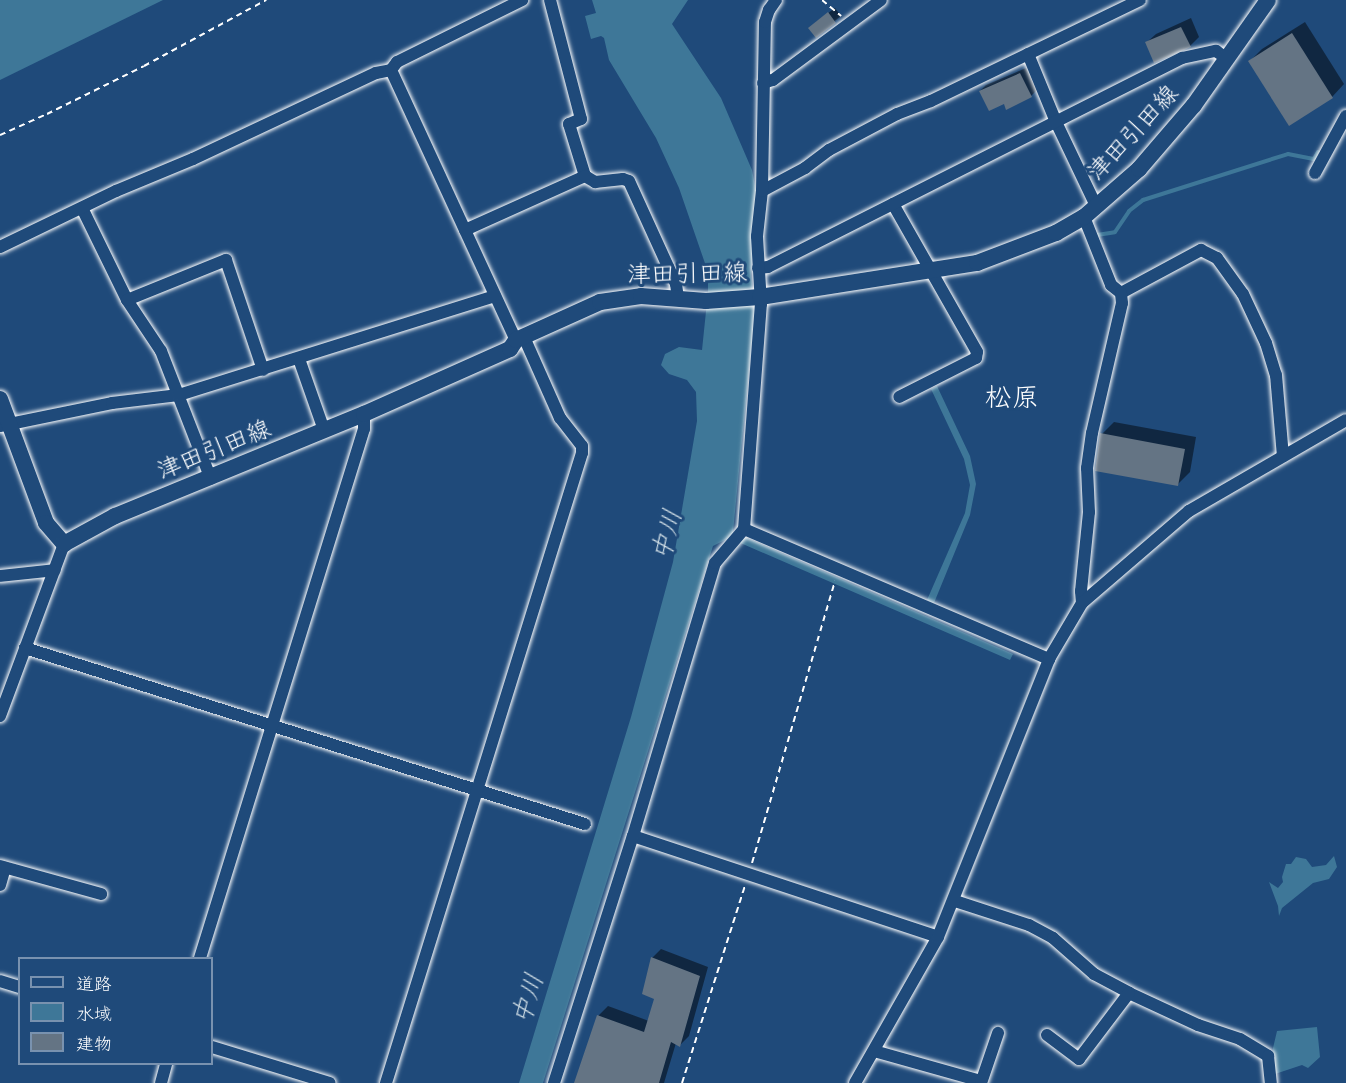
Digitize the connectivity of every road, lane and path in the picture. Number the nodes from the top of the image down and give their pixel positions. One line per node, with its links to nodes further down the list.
1 (266, 0): 16 (path)
2 (522, 0): 12 (street)
3 (550, 0): 18 (street)
4 (822, 0): 9 (path)
5 (881, 0): 9 (street)
6 (1140, 0): 10 (street)
7 (1268, 0): 11 (main road, 津田引田線)
8 (769, 3): 13 (street)
9 (849, 24): 13 (street)
10 (1028, 54): 15 (street); 19 (street)
11 (1226, 58): 15 (street); 22 (main road, 津田引田線)
12 (391, 70): 21 (street); 23 (street)
13 (763, 83): 19 (street)
14 (1346, 116): 17 (street)
15 (1056, 122): 20 (street); 22 (street)
16 (0, 135)
17 (1315, 173)
18 (585, 176): 23 (street); 30 (street)
19 (762, 191): 25 (street)
20 (893, 204): 25 (street); 26 (street)
21 (82, 208): 24 (street); 31 (street)
22 (1090, 212): 26 (main road, 津田引田線); 27 (street)
23 (465, 230): 28 (street)
24 (0, 247)
25 (758, 268): 29 (street)
26 (932, 271): 29 (main road, 津田引田線); 36 (street)
27 (1121, 293): 42 (street); 49 (street)
28 (495, 296): 32 (street); 33 (street)
29 (758, 297): 30 (main road, 津田引田線); 44 (street)
30 (678, 299): 32 (main road, 津田引田線)
31 (127, 300): 34 (street); 35 (street)
32 (520, 338): 38 (main road, 津田引田線); 54 (street)
33 (298, 359): 34 (street); 41 (street)
34 (263, 370): 35 (street)
35 (179, 395): 40 (street); 43 (street)
36 (899, 397)
37 (0, 399): 40 (main road)
38 (364, 414): 41 (main road, 津田引田線); 53 (street)
39 (1346, 420): 42 (street)
40 (4, 425): 45 (main road)
41 (324, 430): 43 (main road, 津田引田線)
42 (1283, 456): 49 (street)
43 (211, 479): 45 (main road, 津田引田線)
44 (744, 529): 46 (street); 56 (street)
45 (64, 544): 47 (street)
46 (838, 569): 51 (street); 58 (path)
47 (55, 570): 48 (street); 50 (street)
48 (0, 576)
49 (1082, 603): 51 (street)
50 (25, 648): 52 (street); 53 (street)
51 (1049, 659): 61 (street)
52 (0, 716)
53 (271, 727): 54 (street); 63 (street)
54 (476, 790): 55 (street); 75 (street)
55 (585, 824)
56 (633, 836): 58 (street); 76 (street)
57 (3, 867): 59 (street); 60 (street)
58 (749, 874): 62 (street); 77 (path)
59 (0, 885)
60 (101, 894)
61 (955, 901): 62 (street); 66 (street)
62 (938, 937): 70 (street)
63 (200, 957)
64 (0, 981): 65 (street)
65 (18, 986)
66 (1129, 993): 68 (street); 79 (street)
67 (998, 1033): 72 (street)
68 (1047, 1035)
69 (213, 1047): 74 (street)
70 (874, 1051): 72 (street); 78 (street)
71 (166, 1065): 73 (street)
72 (981, 1082)
73 (161, 1083)
74 (330, 1083)
75 (386, 1083)
76 (555, 1083)
77 (682, 1083)
78 (855, 1083)
79 (1271, 1083)

